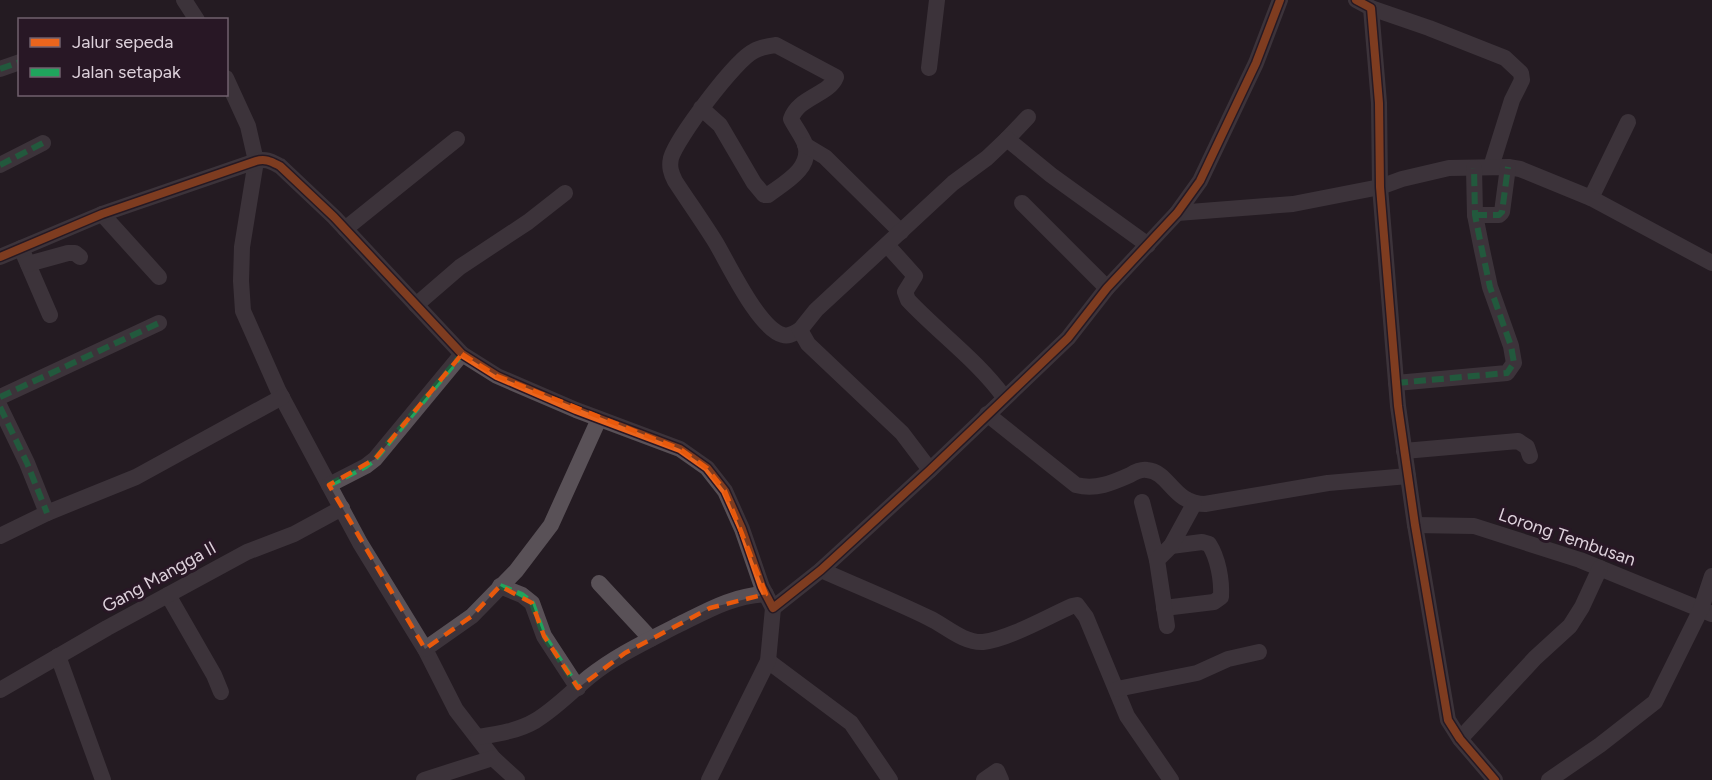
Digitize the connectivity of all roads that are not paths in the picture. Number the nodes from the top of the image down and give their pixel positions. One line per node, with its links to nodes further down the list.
1 (184, 0): 5 (street)
2 (937, 0): 7 (street)
3 (1280, 0): 25 (street)
4 (1363, 4): 20 (street); 21 (street)
5 (196, 18)
6 (18, 63): 8 (street)
7 (929, 68)
8 (0, 69)
9 (228, 82): 17 (street)
10 (702, 108): 16 (street); 16 (street); 42 (street)
11 (1028, 117): 14 (street)
12 (1628, 122): 23 (street)
13 (457, 139): 28 (street)
14 (1007, 139): 29 (street); 31 (street)
15 (43, 143): 18 (street)
16 (805, 145): 29 (street)
17 (256, 161): 26 (street); 28 (street); 46 (street)
18 (0, 165)
19 (1508, 167): 20 (street); 23 (street); 27 (street)
20 (1483, 168): 21 (street); 27 (street)
21 (1380, 187): 25 (street); 44 (street)
22 (566, 193): 39 (street)
23 (1591, 198): 35 (street)
24 (1022, 203): 38 (street)
25 (1177, 213): 31 (street)
26 (102, 214): 32 (street); 37 (street)
27 (1474, 215): 44 (street)
28 (345, 229): 39 (street)
29 (901, 232): 30 (street)
30 (887, 245): 42 (street); 47 (street)
31 (1148, 245): 38 (street)
32 (21, 248): 33 (street); 36 (street)
33 (0, 257)
34 (80, 257): 36 (street)
35 (1712, 263)
36 (28, 264): 40 (street)
37 (159, 277)
38 (1107, 288): 47 (street)
39 (416, 305): 43 (street)
40 (50, 315)
41 (159, 323): 45 (street)
42 (800, 330): 53 (street)
43 (462, 354): 50 (street); 55 (street)
44 (1396, 383): 51 (street)
45 (0, 397)
46 (282, 397): 55 (street); 59 (street)
47 (1004, 397): 49 (street)
48 (0, 407): 59 (street)
49 (987, 414): 53 (street); 57 (street)
50 (599, 419): 68 (street); 70 (street)
51 (1404, 451): 52 (street); 54 (street)
52 (1530, 456)
53 (930, 470): 65 (street)
54 (1408, 476): 57 (street); 60 (street)
55 (329, 485): 58 (street)
56 (1143, 501): 63 (street)
57 (1194, 504): 62 (street)
58 (342, 508): 69 (street, Gang Mangga II); 75 (street)
59 (47, 513): 61 (street)
60 (1415, 525): 64 (street, Lorong Tembusan); 84 (street)
61 (0, 536)
62 (1172, 546): 63 (street); 71 (street)
63 (1157, 560): 71 (street)
64 (1600, 568): 72 (street, Lorong Tembusan); 84 (street)
65 (821, 570): 70 (street); 80 (street)
66 (1712, 576): 72 (street)
67 (599, 583): 74 (street)
68 (500, 586): 75 (street); 79 (street)
69 (168, 595): 77 (street, Gang Mangga II); 82 (street)
70 (770, 601): 74 (street); 78 (street)
71 (1164, 608): 73 (street)
72 (1707, 611): 95 (street)
73 (1167, 626)
74 (651, 639): 79 (street)
75 (425, 649): 83 (street)
76 (1259, 652): 80 (street)
77 (58, 656): 81 (street, Gang Mangga II); 87 (street)
78 (768, 661): 86 (street); 90 (street)
79 (578, 688): 83 (street)
80 (1117, 689): 93 (street)
81 (0, 690)
82 (221, 692)
83 (478, 737): 85 (street)
84 (1460, 740): 94 (street)
85 (493, 758): 88 (street); 89 (street)
86 (716, 777)
87 (103, 780)
88 (424, 780)
89 (516, 780)
90 (890, 780)
91 (984, 780): 92 (street)
92 (1001, 780)
93 (1171, 780)
94 (1495, 780)
95 (1549, 780)

